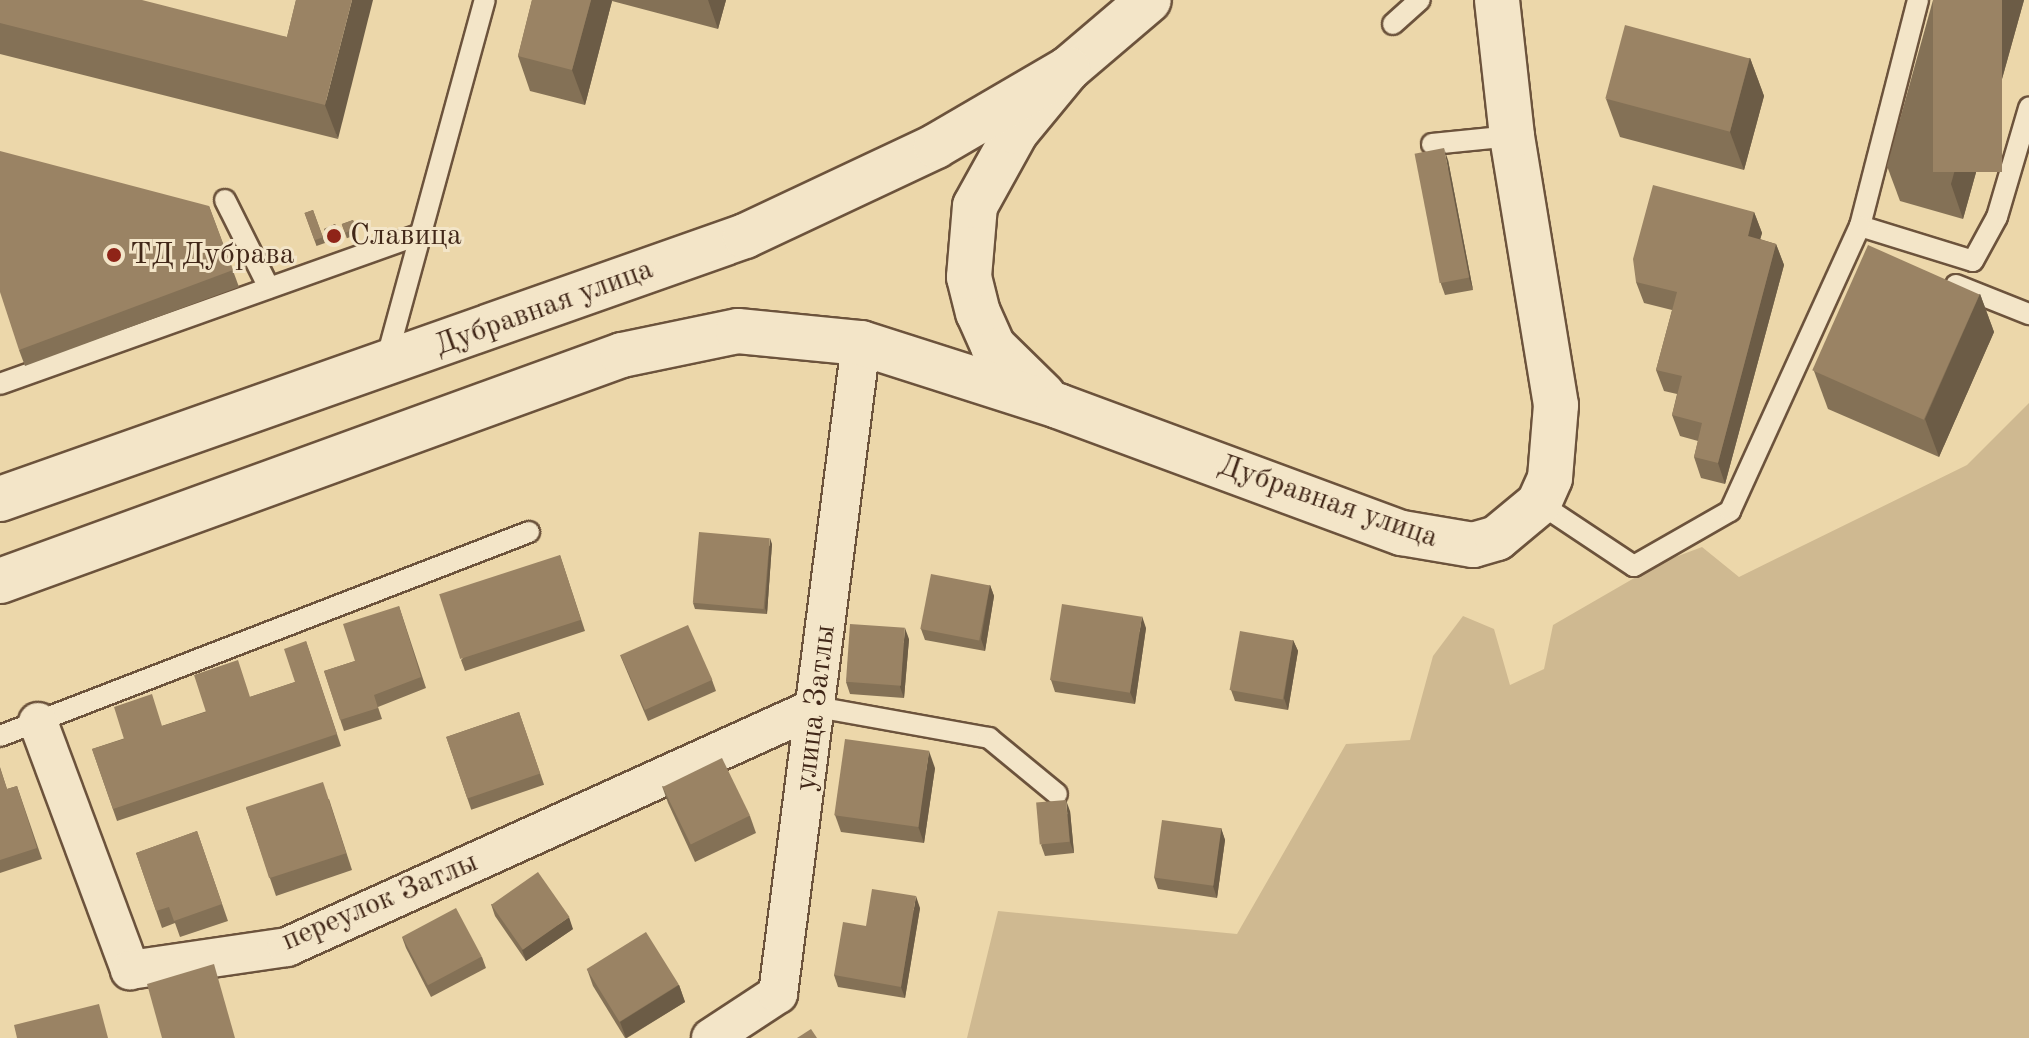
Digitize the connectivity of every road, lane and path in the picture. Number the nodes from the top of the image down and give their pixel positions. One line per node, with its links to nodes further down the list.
1 (485, 0): 14 (lane)
2 (1149, 0): 8 (street, Дубравная улица)
3 (1420, 0): 7 (lane)
4 (1463, 0): 9 (street)
5 (1497, 0): 9 (street)
6 (1918, 0): 15 (lane)
7 (1393, 24)
8 (1068, 69): 21 (street, Дубравная улица); 23 (street, Дубравная улица)
9 (1507, 71): 11 (street)
10 (2029, 108): 15 (lane)
11 (1512, 136): 12 (lane); 25 (street)
12 (1432, 144)
13 (225, 200): 18 (lane)
14 (421, 234): 18 (lane); 21 (lane)
15 (1856, 234): 16 (lane); 25 (lane)
16 (1897, 260)
17 (1941, 278): 19 (lane)
18 (269, 288): 22 (lane)
19 (2029, 314)
20 (861, 343): 23 (street, Дубравная улица); 27 (street, Дубравная улица); 28 (street, улица Затлы)
21 (385, 365): 24 (street, Дубравная улица)
22 (0, 384)
23 (1058, 406): 25 (street, Дубравная улица)
24 (0, 499)
25 (1539, 503)
26 (529, 532): 29 (lane)
27 (0, 581)
28 (817, 707): 29 (street, переулок Затлы); 31 (lane); 32 (street, улица Затлы)
29 (38, 722): 30 (lane)
30 (0, 736)
31 (1057, 794)
32 (711, 1038)

